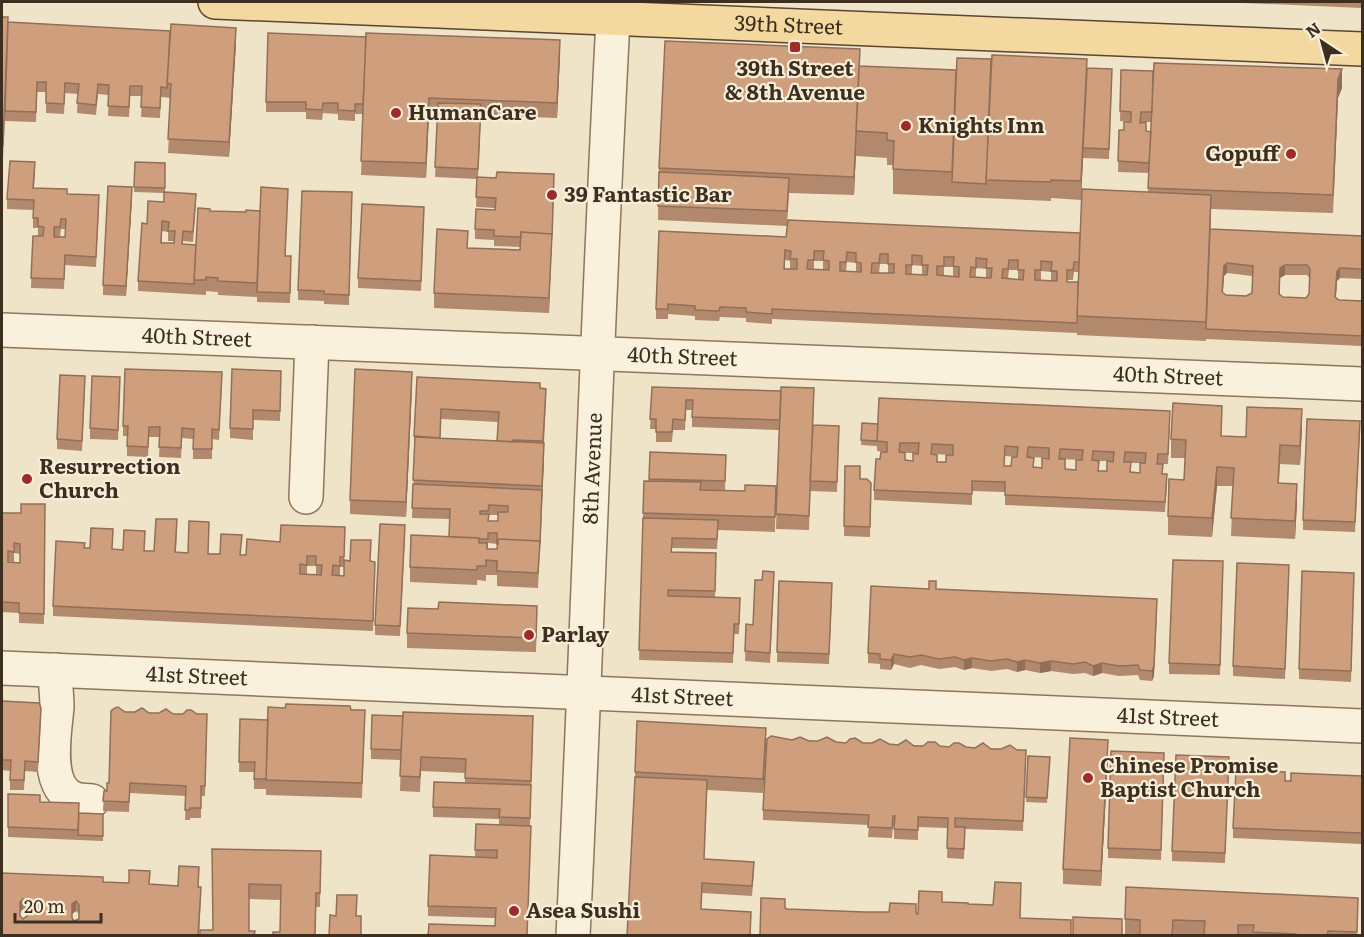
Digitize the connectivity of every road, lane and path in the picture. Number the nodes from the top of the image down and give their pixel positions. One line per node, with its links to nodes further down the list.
1 (215, 2): 2 (main road, 39th Street)
2 (614, 10): 3 (main road, 39th Street); 6 (street, 8th Avenue)
3 (1362, 48)
4 (2, 330): 5 (street, 40th Street)
5 (312, 342): 6 (street, 40th Street); 8 (street)
6 (597, 354): 7 (street, 40th Street); 11 (street, 8th Avenue)
7 (1362, 384)
8 (306, 497)
9 (2, 668): 10 (street, 41st Street)
10 (55, 670): 11 (street, 41st Street); 13 (street)
11 (585, 692): 12 (street, 41st Street); 14 (street, 8th Avenue)
12 (1362, 726)
13 (92, 801)
14 (573, 936)

